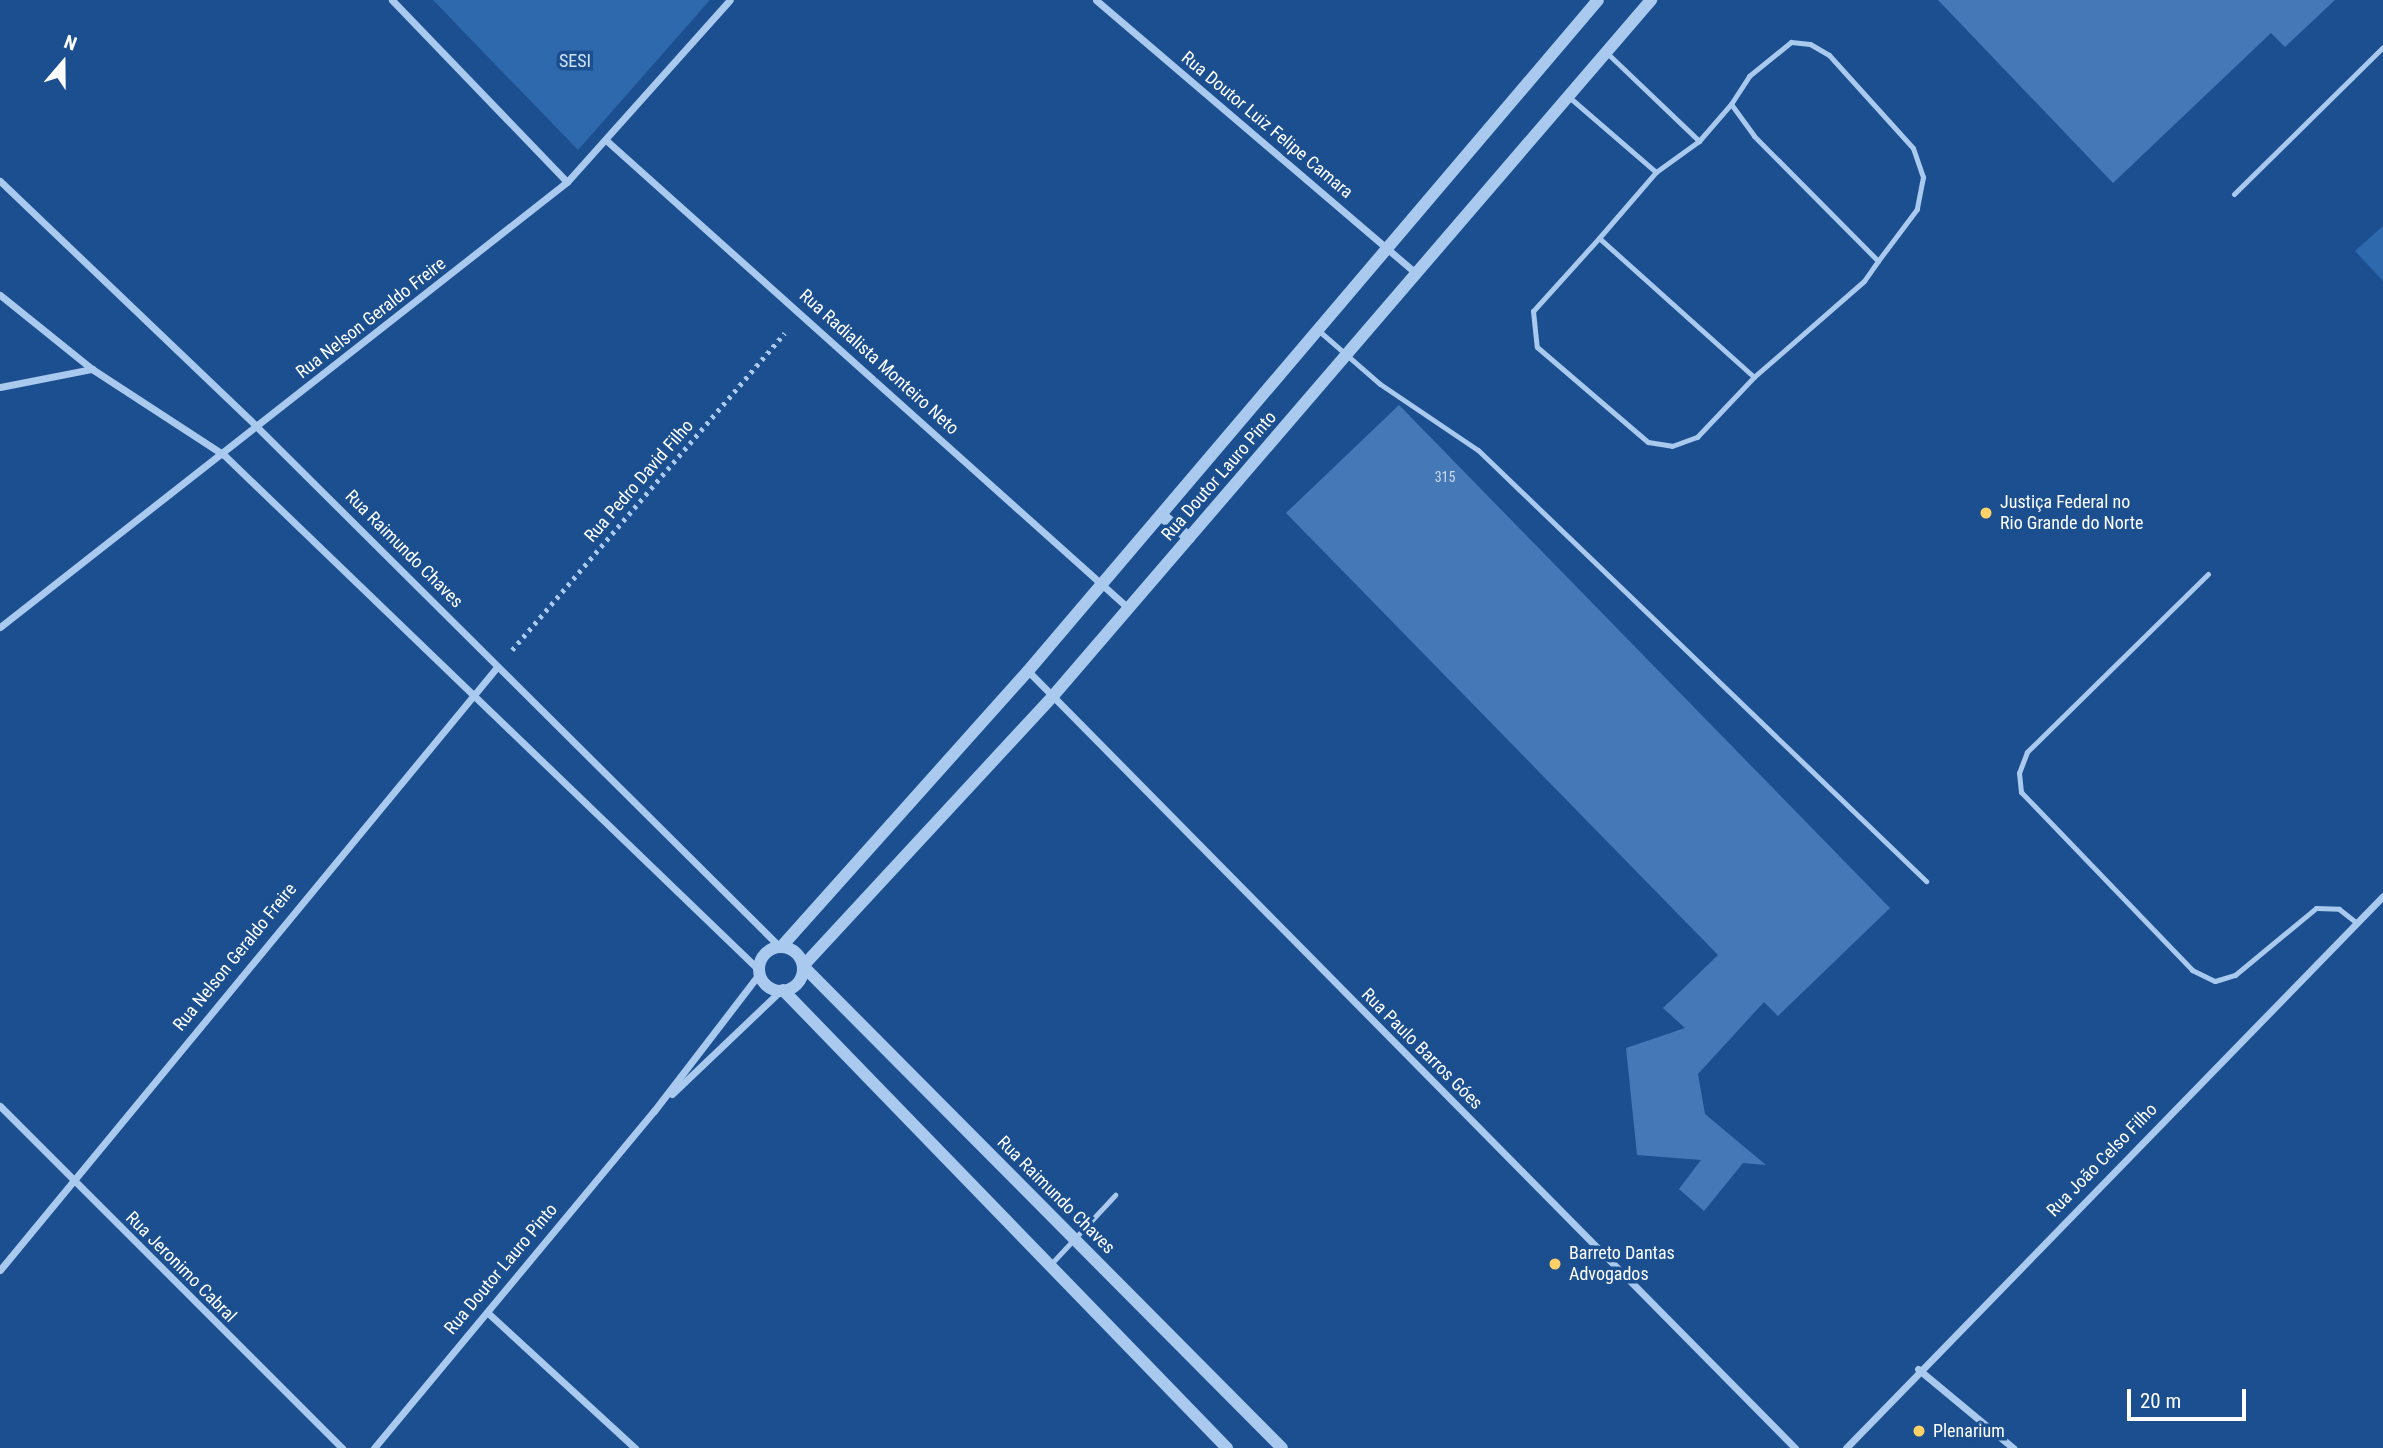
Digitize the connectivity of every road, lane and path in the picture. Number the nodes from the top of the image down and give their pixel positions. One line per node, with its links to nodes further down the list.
1 (392, 0): 14 (street)
2 (730, 0): 10 (street, Rua Nelson Geraldo Freire)
3 (1096, 0): 17 (street, Rua Doutor Luiz Felipe Camara)
4 (1598, 0): 17 (street, Rua Doutor Lauro Pinto)
5 (1651, 0): 7 (street, Rua Doutor Lauro Pinto)
6 (2383, 47): 15 (lane)
7 (1606, 52): 8 (street, Rua Doutor Lauro Pinto); 11 (lane)
8 (1569, 97): 12 (lane); 19 (street, Rua Doutor Lauro Pinto)
9 (1731, 104): 11 (lane); 18 (lane); 18 (lane)
10 (607, 141): 14 (street, Rua Nelson Geraldo Freire); 21 (street, Rua Radialista Monteiro Neto)
11 (1699, 141): 12 (lane)
12 (1656, 172): 16 (lane)
13 (0, 181): 27 (street, Rua Raimundo Chaves)
14 (567, 182): 27 (street, Rua Nelson Geraldo Freire)
15 (2234, 194)
16 (1599, 238): 25 (lane); 25 (lane)
17 (1387, 248): 19 (street, Rua Doutor Luiz Felipe Camara); 22 (street, Rua Doutor Lauro Pinto)
18 (1878, 261): 25 (lane)
19 (1416, 273): 23 (street, Rua Doutor Lauro Pinto)
20 (0, 295): 24 (street)
21 (802, 314): 32 (street, Rua Radialista Monteiro Neto); 35 (path, Rua Pedro David Filho)
22 (1318, 330): 23 (lane); 29 (street, Rua Doutor Lauro Pinto)
23 (1347, 354): 30 (street, Rua Doutor Lauro Pinto); 39 (lane)
24 (92, 369): 26 (street); 28 (street)
25 (1754, 377)
26 (0, 387)
27 (257, 427): 28 (street, Rua Nelson Geraldo Freire); 35 (street, Rua Raimundo Chaves)
28 (224, 454): 34 (street, Rua Nelson Geraldo Freire); 37 (street)
29 (1161, 515): 30 (street); 32 (street, Rua Doutor Lauro Pinto)
30 (1189, 538): 33 (street, Rua Doutor Lauro Pinto)
31 (2208, 574): 41 (lane)
32 (1102, 584): 33 (street, Rua Radialista Monteiro Neto); 36 (street, Rua Doutor Lauro Pinto)
33 (1128, 608): 38 (street, Rua Doutor Lauro Pinto)
34 (0, 627)
35 (497, 667): 37 (street, Rua Nelson Geraldo Freire); 42 (street, Rua Raimundo Chaves)
36 (1028, 671): 38 (street, Rua Paulo Barros Góes); 42 (street, Rua Doutor Lauro Pinto)
37 (475, 692): 44 (street); 48 (street, Rua Nelson Geraldo Freire)
38 (1053, 696): 43 (street, Rua Doutor Lauro Pinto); 60 (street, Rua Paulo Barros Góes)
39 (1926, 881)
40 (2383, 896): 41 (street, Rua João Celso Filho)
41 (2357, 923): 54 (street, Rua João Celso Filho)
42 (781, 946): 43 (street); 44 (street)
43 (804, 966): 45 (street); 50 (street, Rua Raimundo Chaves)
44 (760, 972): 45 (street); 47 (street, Rua Doutor Lauro Pinto)
45 (781, 991): 47 (street, Rua Doutor Lauro Pinto); 51 (street)
46 (0, 1106): 48 (street, Rua Jeronimo Cabral)
47 (654, 1111): 53 (street, Rua Doutor Lauro Pinto)
48 (72, 1182): 52 (street, Rua Nelson Geraldo Freire); 56 (street, Rua Jeronimo Cabral)
49 (1115, 1195): 50 (lane)
50 (1076, 1240): 51 (lane); 55 (street, Rua Raimundo Chaves)
51 (1050, 1265): 59 (street)
52 (0, 1270)
53 (488, 1313): 57 (street, Rua Doutor Lauro Pinto); 58 (street)
54 (1918, 1369): 61 (street, Rua João Celso Filho); 62 (street)
55 (1276, 1446)
56 (342, 1448)
57 (374, 1448)
58 (635, 1448)
59 (1227, 1448)
60 (1795, 1448)
61 (1846, 1448)
62 (2013, 1448)

